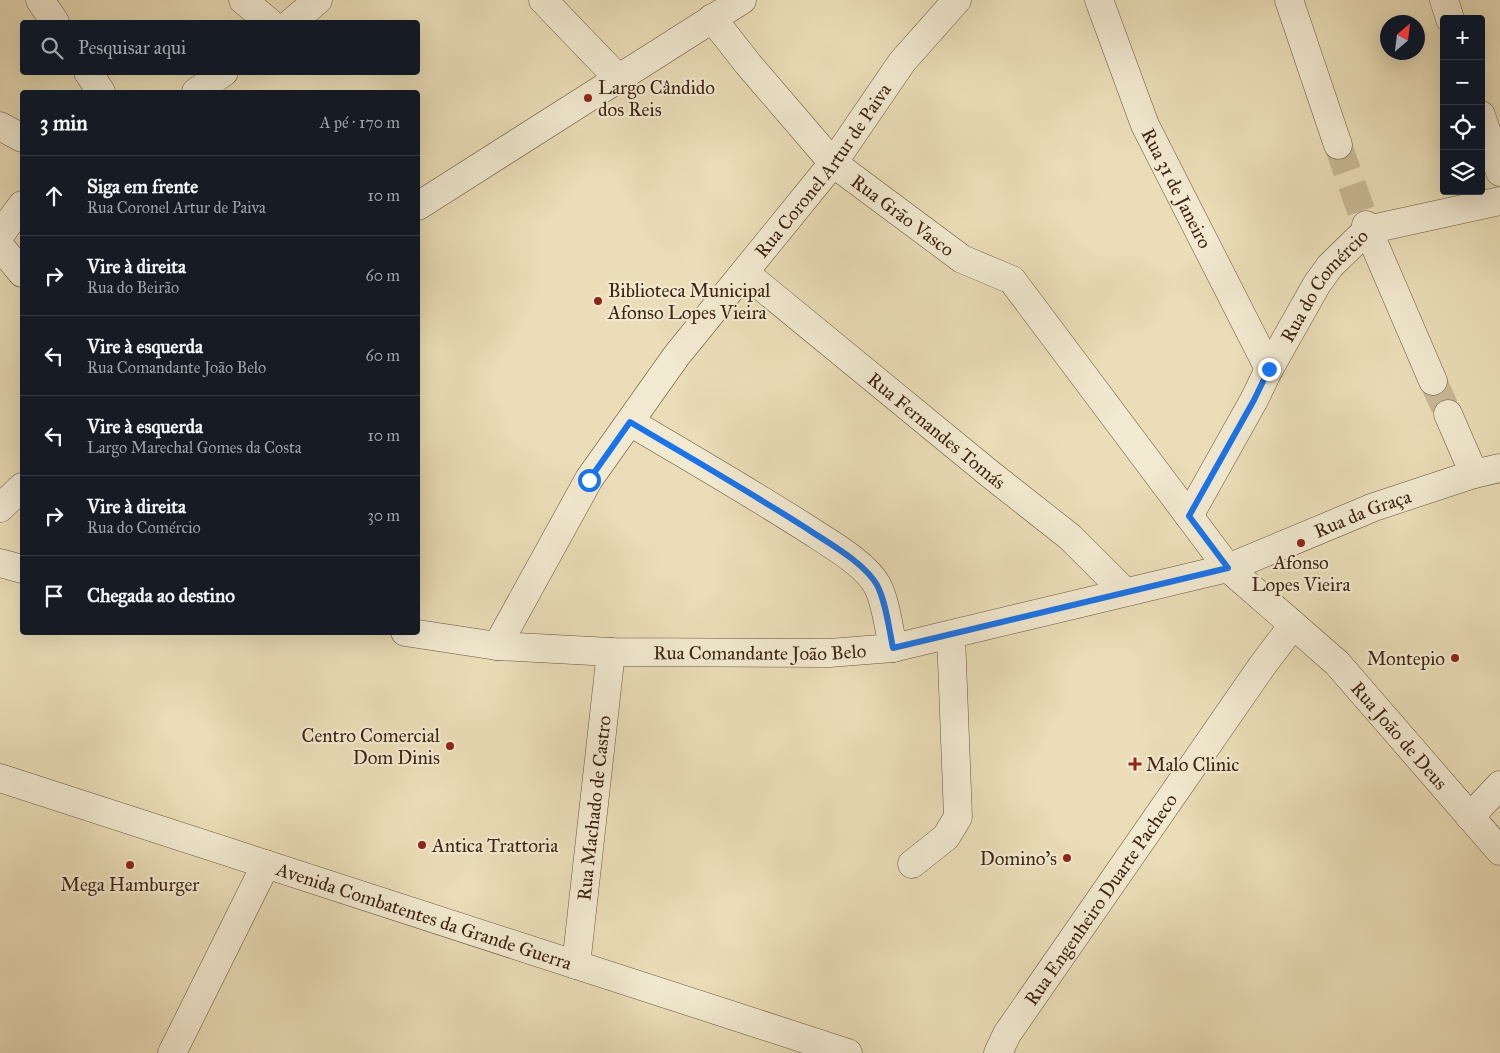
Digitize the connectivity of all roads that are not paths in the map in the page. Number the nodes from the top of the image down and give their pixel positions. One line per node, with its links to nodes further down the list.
1 (40, 0): 12 (street)
2 (243, 0): 13 (street)
3 (318, 0): 14 (street)
4 (543, 0): 17 (street)
5 (742, 0): 11 (street)
6 (957, 0): 24 (street, Rua Coronel Artur de Paiva)
7 (1099, 0): 35 (street, Rua 31 de Janeiro)
8 (1289, 0): 23 (street)
9 (1444, 0): 10 (street)
10 (1449, 15)
11 (712, 18): 17 (street); 24 (street, Rua Grão Vasco)
12 (54, 20)
13 (267, 20)
14 (294, 20)
15 (90, 75): 18 (street)
16 (220, 75): 19 (street)
17 (618, 78): 27 (street)
18 (100, 90)
19 (199, 90)
20 (0, 126): 22 (street)
21 (1485, 127): 25 (street)
22 (20, 137)
23 (1338, 145)
24 (833, 163): 33 (street, Rua Coronel Artur de Paiva); 34 (street, Rua Grão Vasco)
25 (1500, 172)
26 (1500, 201): 29 (street, Rua do Comércio)
27 (420, 205)
28 (20, 208): 30 (street)
29 (1367, 228): 35 (street, Rua do Comércio); 36 (street)
30 (0, 235)
31 (0, 246): 32 (street)
32 (20, 271)
33 (745, 273): 38 (street, Rua Coronel Artur de Paiva); 47 (street, Rua Fernandes Tomás)
34 (1012, 280): 43 (street, Rua João de Deus)
35 (1269, 369): 43 (street, Rua do Comércio)
36 (1433, 381)
37 (1448, 414): 40 (street)
38 (630, 422): 51 (street, Rua Coronel Artur de Paiva); 52 (street)
39 (1500, 468): 40 (street, Rua da Graça)
40 (1474, 474): 46 (street, Rua da Graça)
41 (20, 489): 42 (street)
42 (0, 508)
43 (1189, 516): 46 (street, Rua João de Deus)
44 (0, 563): 45 (street)
45 (20, 568)
46 (1228, 568): 47 (street, Rua Comandante João Belo); 48 (street, Rua João de Deus)
47 (1125, 592): 50 (street, Rua Comandante João Belo)
48 (1294, 625): 56 (street, Rua João de Deus); 63 (street, Rua Engenheiro Duarte Pacheco)
49 (420, 634): 51 (street, Rua Comandante João Belo)
50 (951, 635): 52 (street, Rua Comandante João Belo); 59 (street)
51 (497, 646): 53 (street, Rua Comandante João Belo)
52 (893, 648): 53 (street, Rua Comandante João Belo)
53 (611, 652): 60 (street, Rua Machado de Castro)
54 (0, 778): 58 (street, Avenida Combatentes da Grande Guerra)
55 (1500, 785): 56 (street)
56 (1470, 817): 57 (street, Rua João de Deus)
57 (1500, 851)
58 (266, 864): 60 (street, Avenida Combatentes da Grande Guerra); 61 (street)
59 (912, 864)
60 (576, 965): 62 (street, Avenida Combatentes da Grande Guerra)
61 (172, 1053)
62 (848, 1053)
63 (998, 1053)

